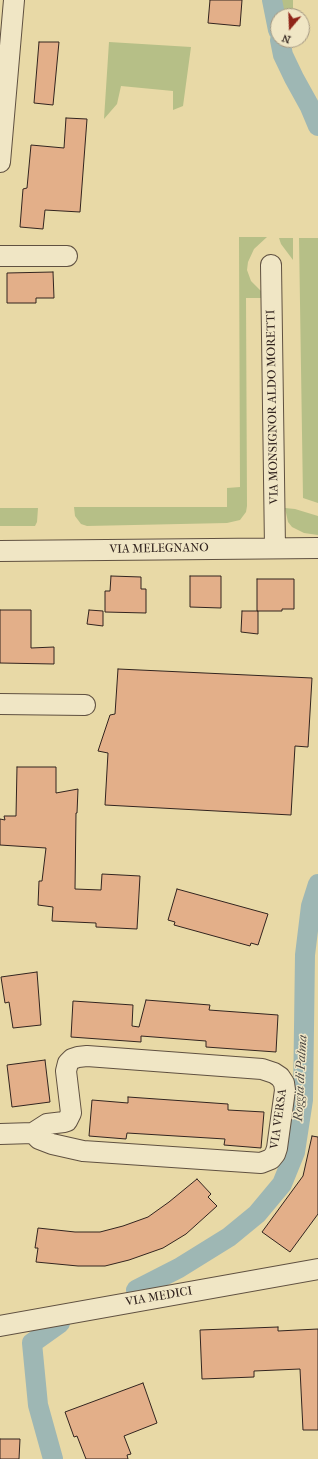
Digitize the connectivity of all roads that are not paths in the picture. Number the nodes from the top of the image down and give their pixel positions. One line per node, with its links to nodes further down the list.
1 (14, 0): 2 (street)
2 (0, 162)
3 (0, 256): 4 (street)
4 (67, 256)
5 (271, 266): 6 (street, VIA MONSIGNOR ALDO MORETTI)
6 (275, 548): 7 (street, VIA MELEGNANO); 8 (street, VIA MELEGNANO)
7 (318, 548)
8 (0, 551)
9 (0, 704): 10 (street)
10 (85, 705)
11 (33, 1133): 11 (street, VIA VERSA); 12 (street, VIA VERSA)
12 (0, 1134)
13 (318, 1269): 14 (street, VIA MEDICI)
14 (0, 1326)

